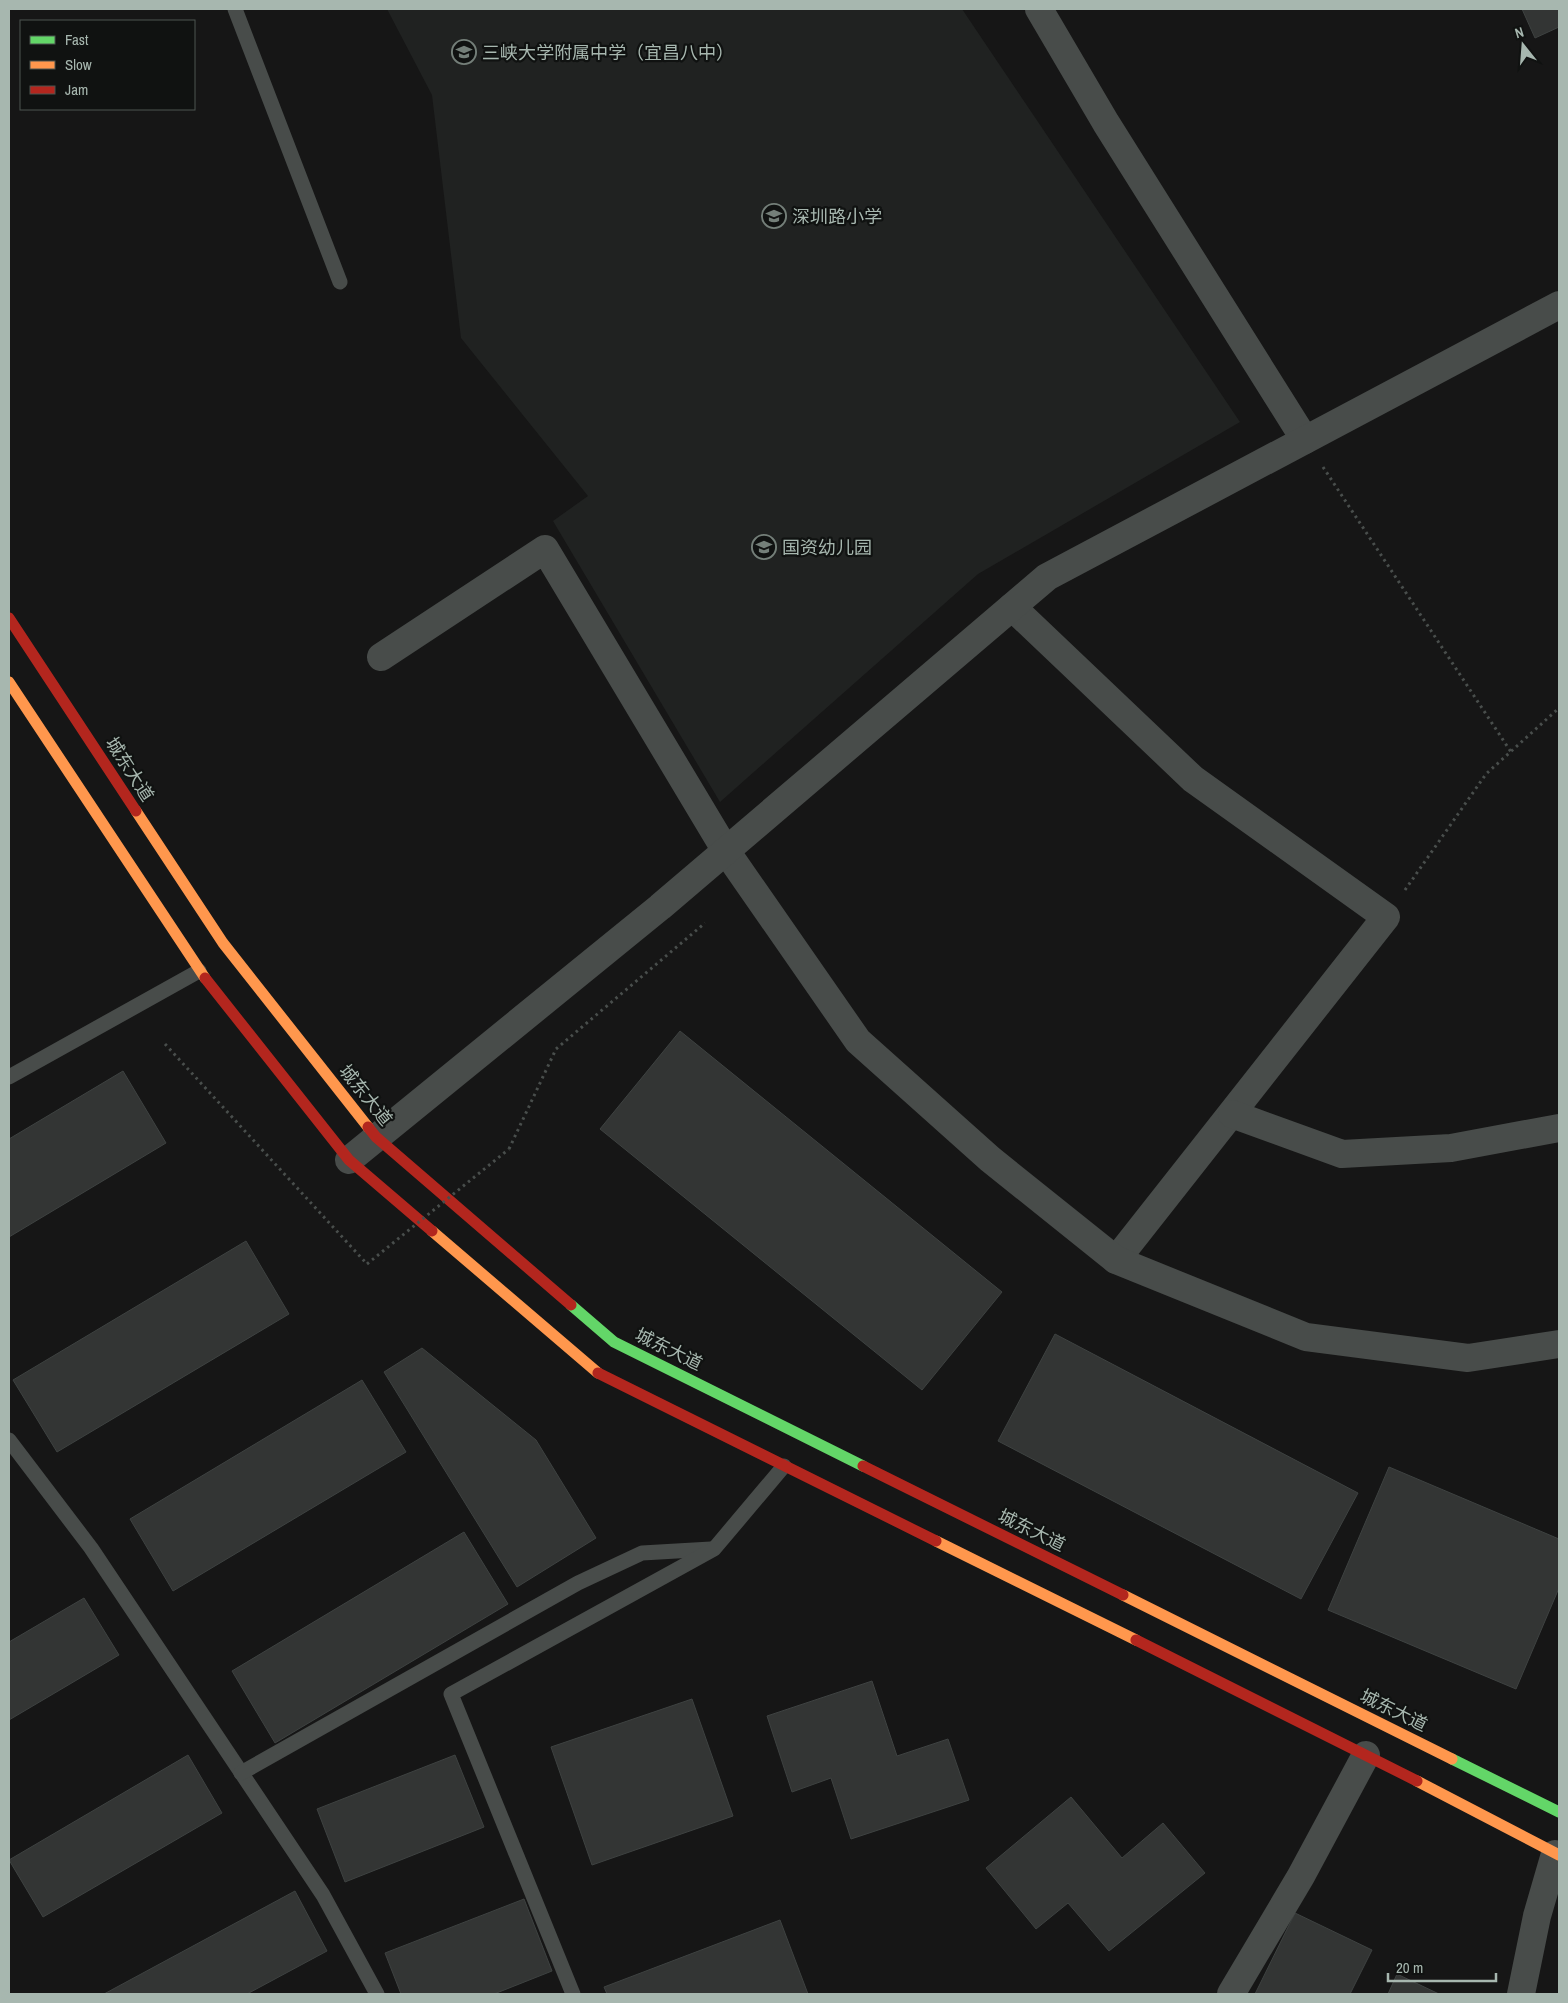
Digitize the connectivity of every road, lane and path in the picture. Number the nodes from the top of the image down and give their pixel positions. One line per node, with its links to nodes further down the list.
1 (235, 9): 3 (lane)
2 (1040, 9): 5 (street)
3 (340, 282)
4 (1559, 305): 5 (street)
5 (1305, 440): 6 (street); 11 (path)
6 (1012, 607): 12 (street); 13 (street)
7 (9, 618): 20 (main road, 城东大道)
8 (381, 657): 12 (street)
9 (9, 682): 15 (main road)
10 (1559, 708): 11 (path)
11 (1511, 752): 13 (path)
12 (726, 851): 20 (street); 22 (street)
13 (1386, 917): 18 (street)
14 (705, 923): 16 (path, bridge)
15 (199, 971): 17 (lane); 21 (main road)
16 (165, 1044)
17 (9, 1077)
18 (1232, 1114): 19 (street); 22 (street)
19 (1559, 1128)
20 (376, 1137): 21 (street); 29 (main road, 城东大道)
21 (349, 1160): 25 (main road)
22 (1116, 1260): 23 (street)
23 (1559, 1344)
24 (9, 1440): 28 (lane)
25 (784, 1466): 26 (lane); 27 (main road)
26 (714, 1549): 28 (lane); 32 (lane)
27 (1366, 1755): 30 (main road); 33 (street)
28 (241, 1773): 31 (lane)
29 (1559, 1812)
30 (1557, 1854): 34 (street)
31 (377, 1994)
32 (573, 1994)
33 (1231, 1994)
34 (1521, 1994)

